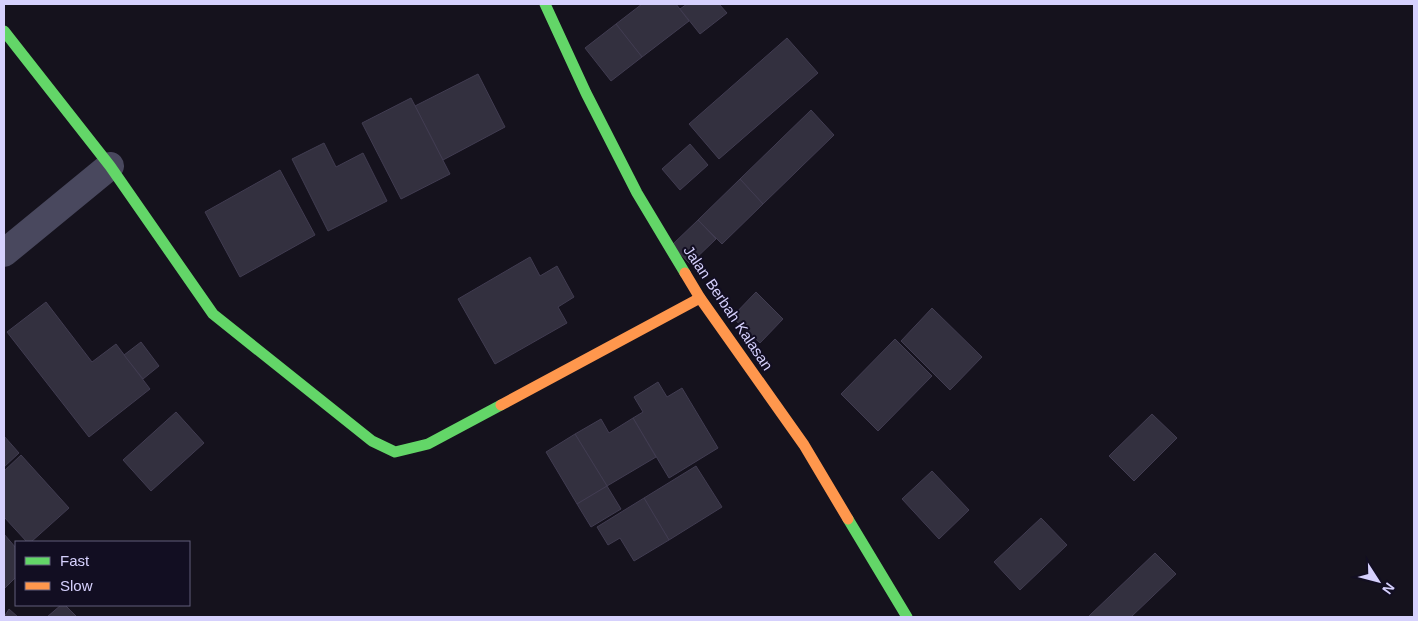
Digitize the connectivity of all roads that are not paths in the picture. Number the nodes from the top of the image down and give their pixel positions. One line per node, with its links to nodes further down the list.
1 (545, 4): 5 (street, Jalan Berbah Kalasan)
2 (4, 31): 3 (street)
3 (110, 166): 4 (street); 5 (street)
4 (4, 253)
5 (700, 298): 6 (street, Jalan Berbah Kalasan)
6 (907, 617)

